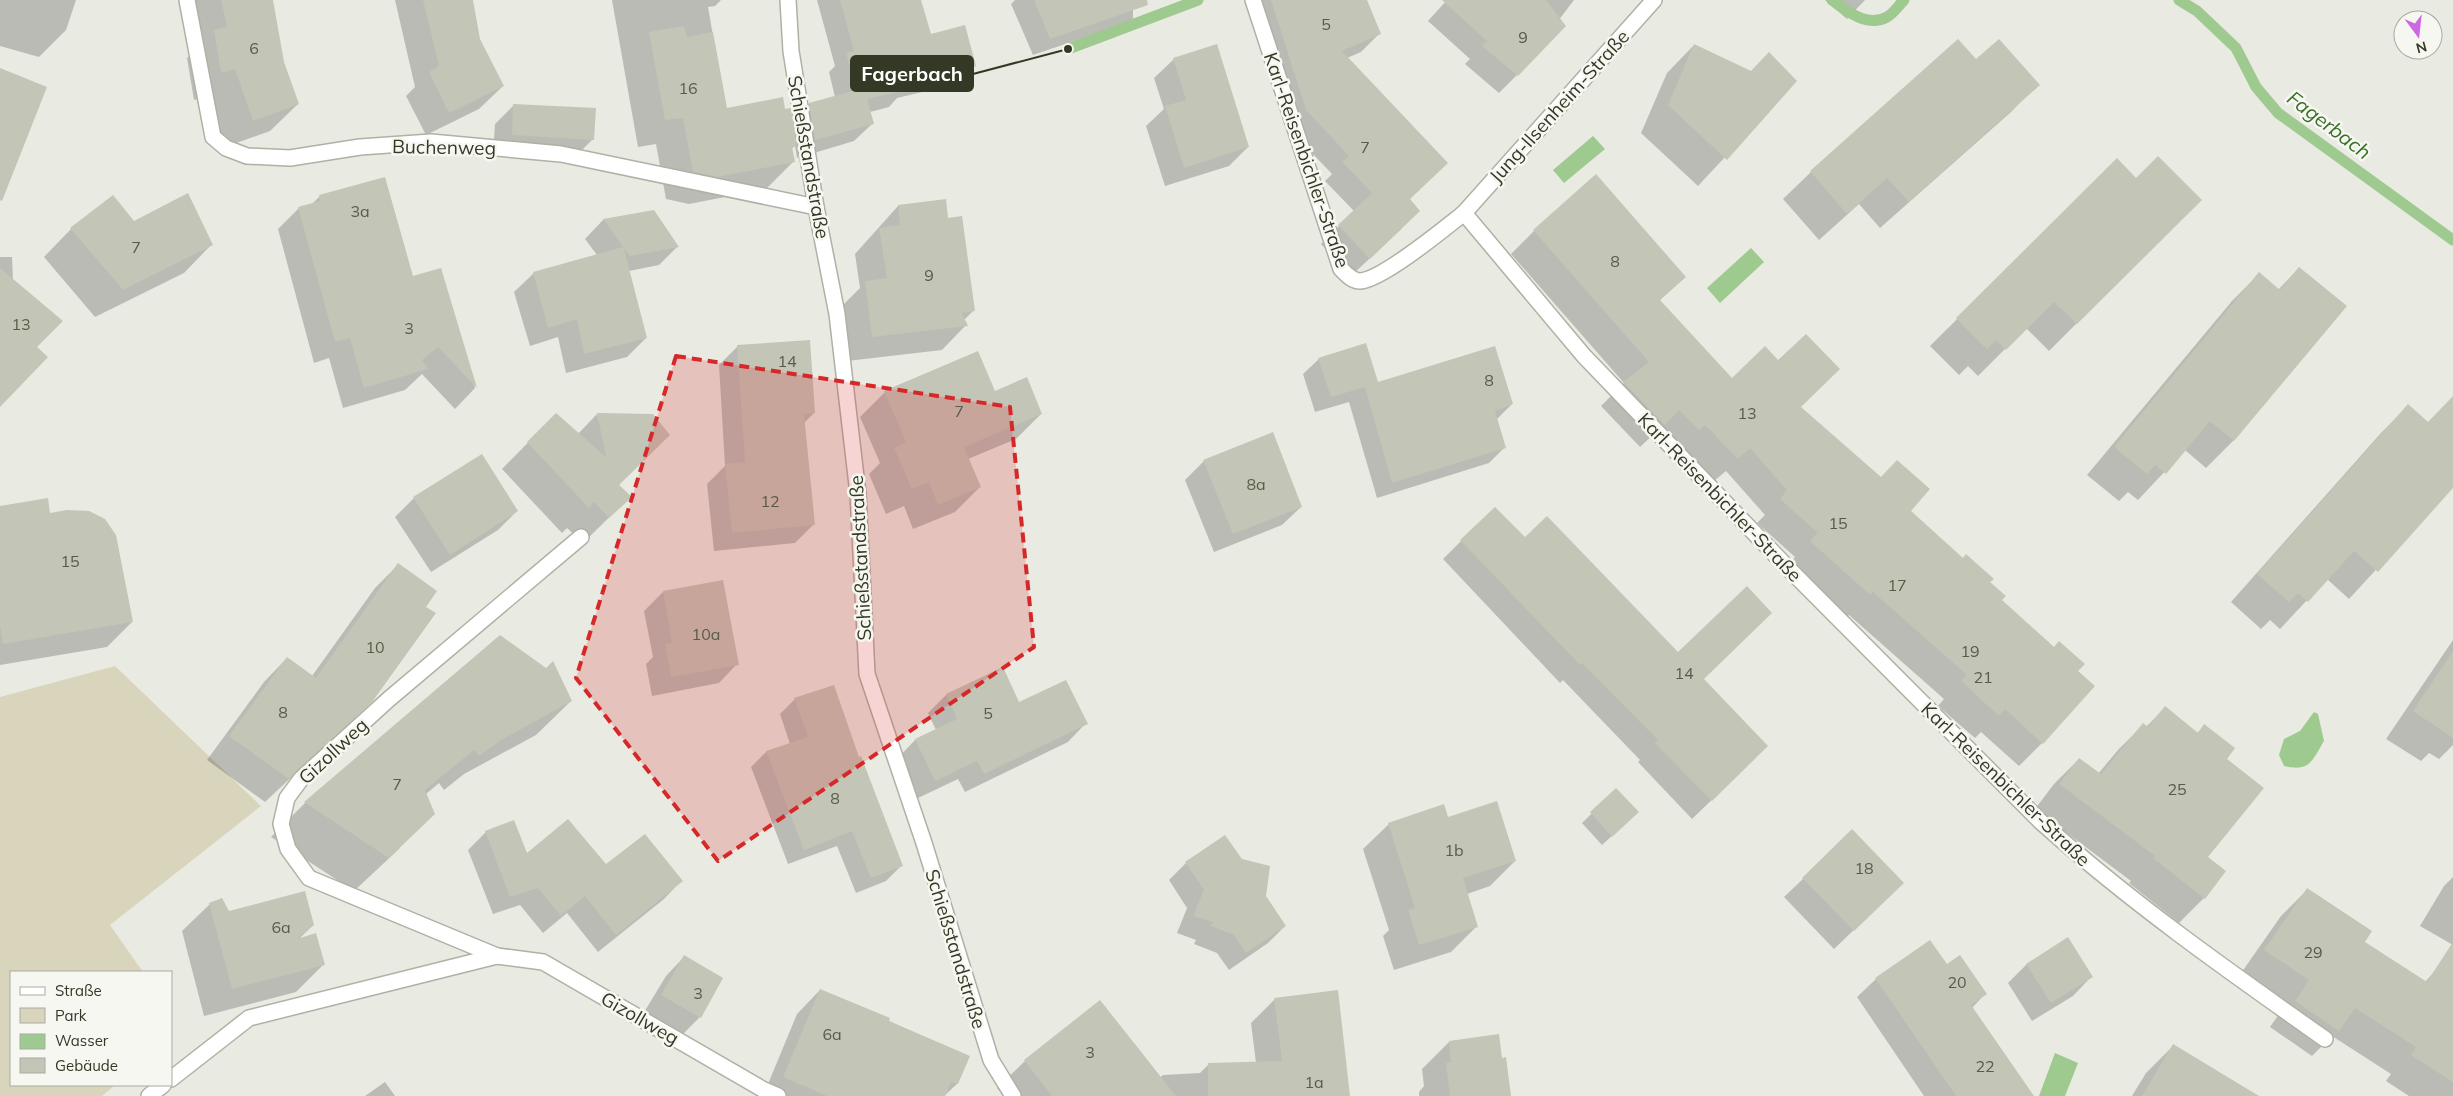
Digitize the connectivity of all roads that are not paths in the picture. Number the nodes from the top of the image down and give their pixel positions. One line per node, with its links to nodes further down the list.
1 (187, 0): 5 (street, Buchenweg)
2 (788, 0): 5 (street, Schießstandstraße)
3 (1253, 0): 6 (street, Karl-Reisenbichler-Straße)
4 (1654, 0): 6 (street, Jung-Ilsenheim-Straße)
5 (816, 207): 14 (street, Schießstandstraße)
6 (1464, 213): 9 (street, Karl-Reisenbichler-Straße)
7 (581, 537): 8 (street, Gizollweg)
8 (497, 956): 10 (street, Gizollweg); 13 (street, Gizollweg)
9 (2325, 1039)
10 (172, 1078)
11 (162, 1086): 12 (street)
12 (149, 1096)
13 (778, 1096)
14 (1013, 1096)

